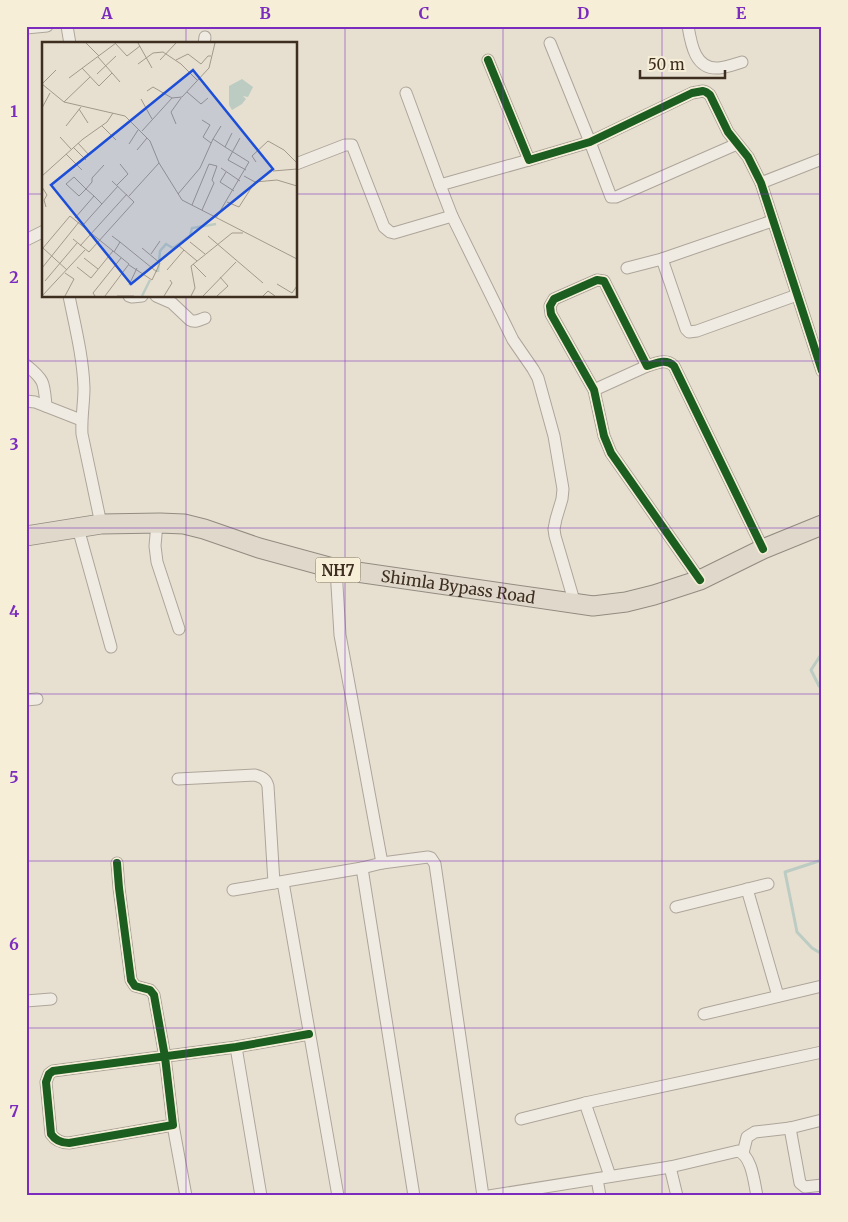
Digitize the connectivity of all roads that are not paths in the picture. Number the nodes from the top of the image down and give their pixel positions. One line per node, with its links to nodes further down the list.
1 (47, 26): 4 (street)
2 (67, 26): 5 (street)
3 (688, 26): 8 (street)
4 (26, 28)
5 (70, 42)
6 (550, 43): 10 (street)
7 (488, 60): 13 (street)
8 (742, 62)
9 (406, 93): 16 (street)
10 (590, 142): 11 (street); 11 (street); 13 (street)
11 (737, 144): 15 (street)
12 (822, 159): 15 (street)
13 (529, 160): 16 (street)
14 (298, 163): 17 (street)
15 (761, 183): 18 (street)
16 (440, 184): 17 (street)
17 (452, 216): 42 (street)
18 (772, 221): 21 (street); 23 (street)
19 (42, 232): 20 (street)
20 (26, 240)
21 (662, 259): 22 (street); 23 (street)
22 (627, 268)
23 (797, 296): 29 (street)
24 (69, 298): 33 (street)
25 (161, 298): 26 (street)
26 (205, 318)
27 (26, 365): 32 (street)
28 (647, 366): 30 (street); 30 (street); 39 (street)
29 (822, 371)
30 (594, 390): 41 (street)
31 (26, 401): 32 (street)
32 (46, 406): 33 (street)
33 (82, 420): 35 (street)
34 (157, 523): 35 (highway, Shimla Bypass Road / NH7); 40 (highway, Shimla Bypass Road / NH7); 43 (street)
35 (100, 524): 37 (highway, Shimla Bypass Road / NH7)
36 (822, 525): 39 (highway, Shimla Bypass Road / NH7)
37 (78, 528): 38 (highway, Shimla Bypass Road / NH7); 44 (street)
38 (26, 536)
39 (763, 549): 41 (highway, Shimla Bypass Road / NH7)
40 (336, 569): 42 (highway, Shimla Bypass Road / NH7); 46 (street)
41 (700, 580): 42 (highway, Shimla Bypass Road / NH7)
42 (575, 604)
43 (179, 629)
44 (111, 647)
45 (178, 779): 49 (street)
46 (382, 862): 48 (street); 77 (street)
47 (117, 863): 62 (street)
48 (362, 868): 49 (street); 76 (street)
49 (279, 882): 52 (street); 59 (street)
50 (768, 884): 51 (street)
51 (747, 889): 53 (street); 55 (street)
52 (233, 890)
53 (676, 907)
54 (822, 986): 55 (street)
55 (778, 996): 58 (street)
56 (52, 999): 57 (street)
57 (26, 1001)
58 (704, 1014)
59 (309, 1034): 60 (street); 75 (street)
60 (236, 1047): 62 (street); 74 (street)
61 (822, 1052): 63 (street)
62 (165, 1057): 66 (street); 66 (street)
63 (585, 1103): 64 (street); 70 (street)
64 (521, 1119)
65 (822, 1120): 67 (street)
66 (172, 1125): 73 (street)
67 (790, 1128): 68 (street); 72 (street)
68 (743, 1153): 69 (street); 81 (street)
69 (670, 1167): 70 (street); 80 (street)
70 (610, 1176): 71 (street)
71 (597, 1179): 78 (street); 79 (street)
72 (822, 1185)
73 (186, 1196)
74 (261, 1196)
75 (338, 1196)
76 (414, 1196)
77 (484, 1196)
78 (489, 1196)
79 (600, 1196)
80 (676, 1196)
81 (756, 1196)

